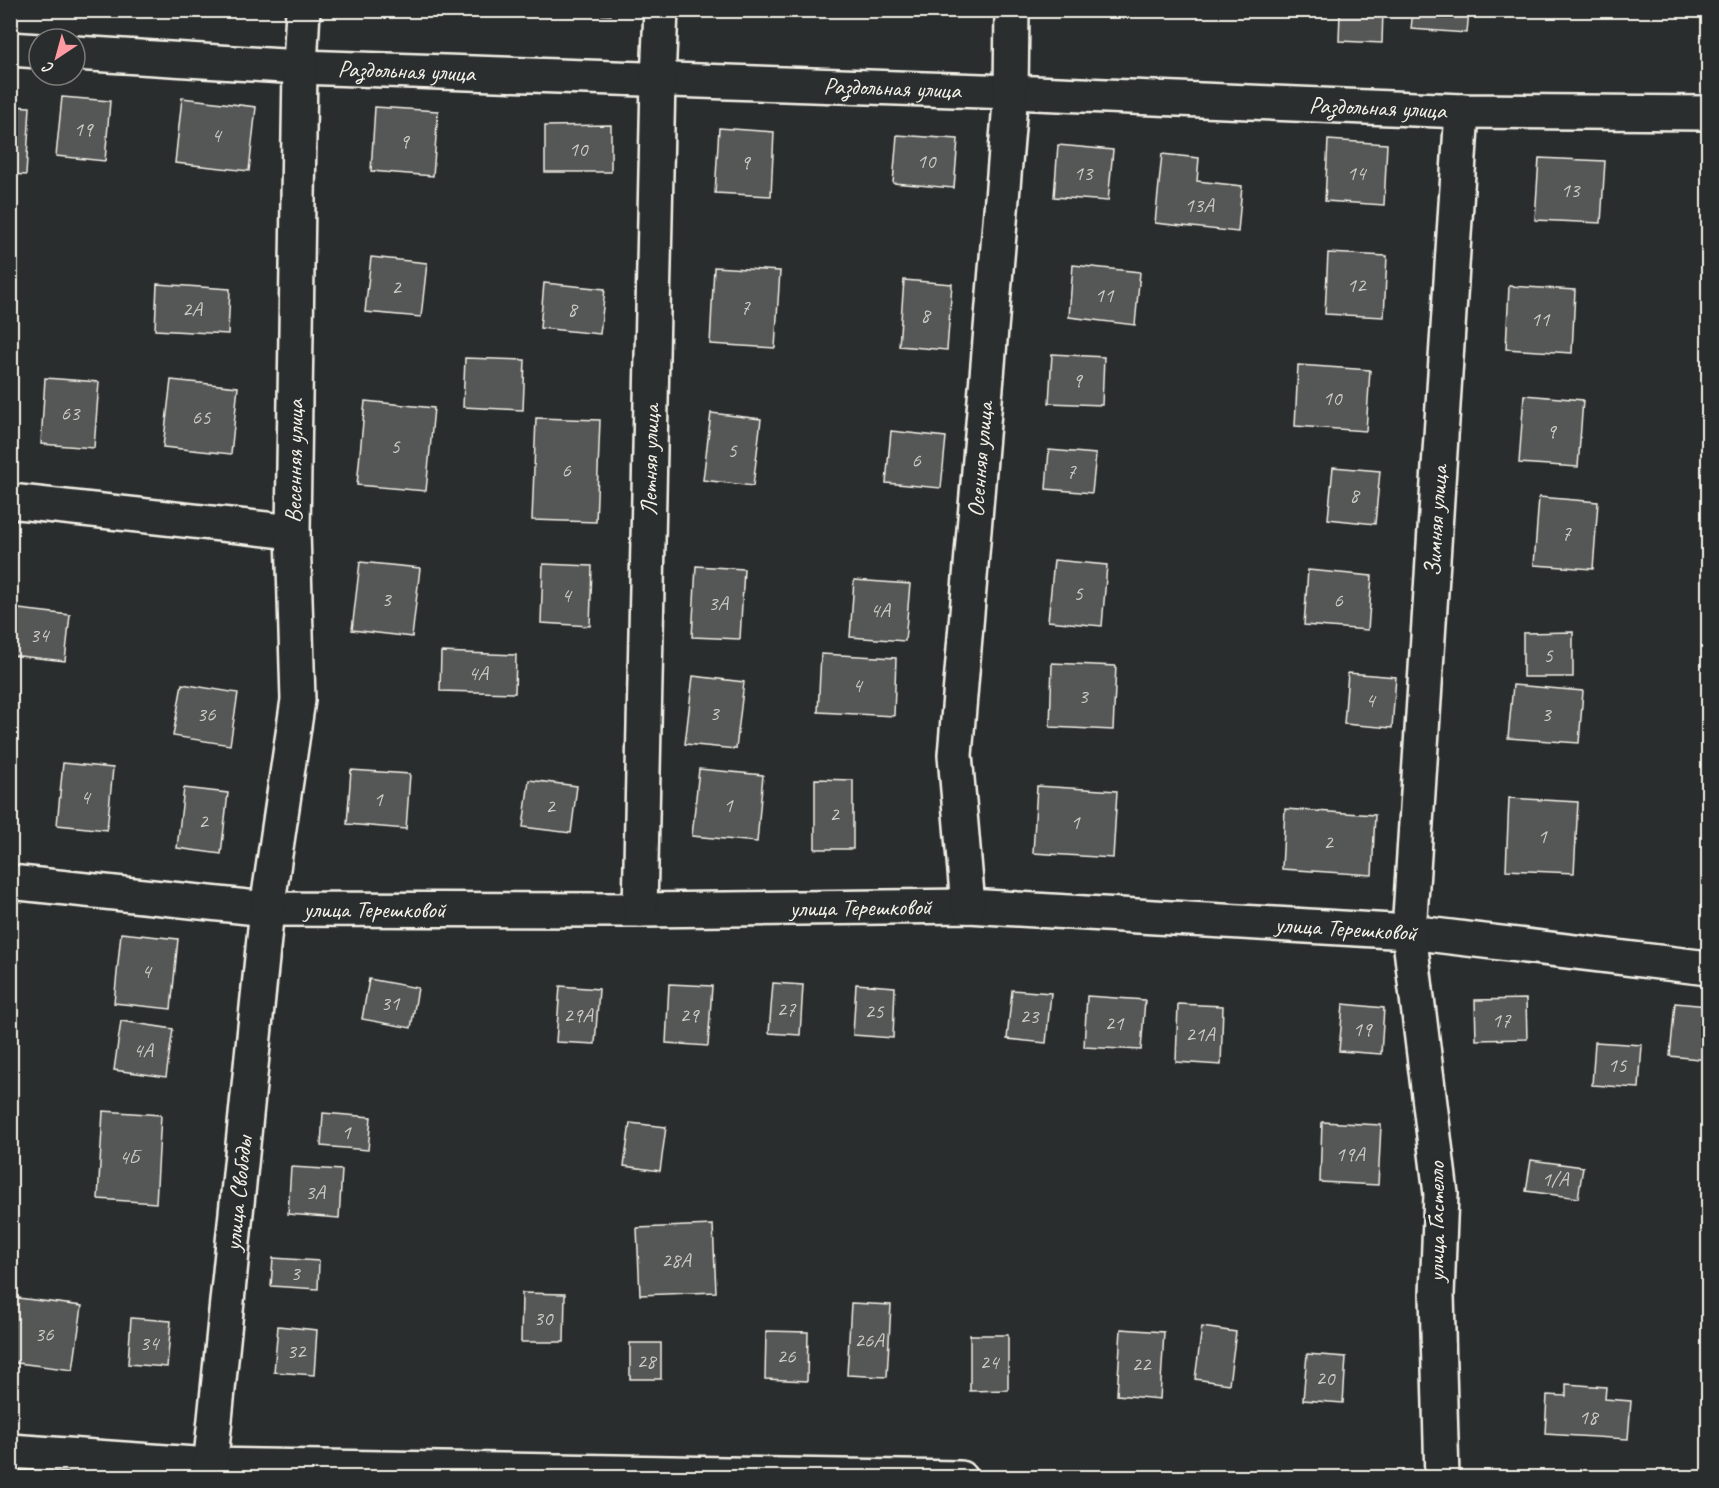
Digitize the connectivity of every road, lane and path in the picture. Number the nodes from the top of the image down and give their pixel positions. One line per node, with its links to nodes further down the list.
1 (303, 10): 7 (street, Весенняя улица)
2 (661, 10): 8 (street, Летняя улица)
3 (1012, 10): 9 (street, Осенняя улица)
4 (10, 50): 5 (street)
5 (27, 51)
6 (87, 54): 7 (street, Раздольная улица)
7 (300, 67): 8 (street, Раздольная улица); 13 (street, Весенняя улица)
8 (658, 80): 9 (street, Раздольная улица); 17 (street, Летняя улица)
9 (1011, 92): 10 (street, Раздольная улица); 15 (street, Осенняя улица)
10 (1462, 111): 11 (street, Раздольная улица); 18 (street, Зимняя улица)
11 (1708, 113)
12 (10, 501): 13 (street)
13 (293, 532): 16 (street, Весенняя улица)
14 (10, 882): 16 (street, улица Терешковой)
15 (968, 906): 17 (street, улица Терешковой); 18 (street, улица Терешковой)
16 (267, 909): 17 (street, улица Терешковой); 21 (street, улица Свободы)
17 (640, 910)
18 (1409, 932): 19 (street, улица Терешковой); 23 (street, улица Гастелло)
19 (1708, 968)
20 (10, 1451): 21 (street)
21 (209, 1471): 22 (street)
22 (960, 1478)
23 (1442, 1478)

